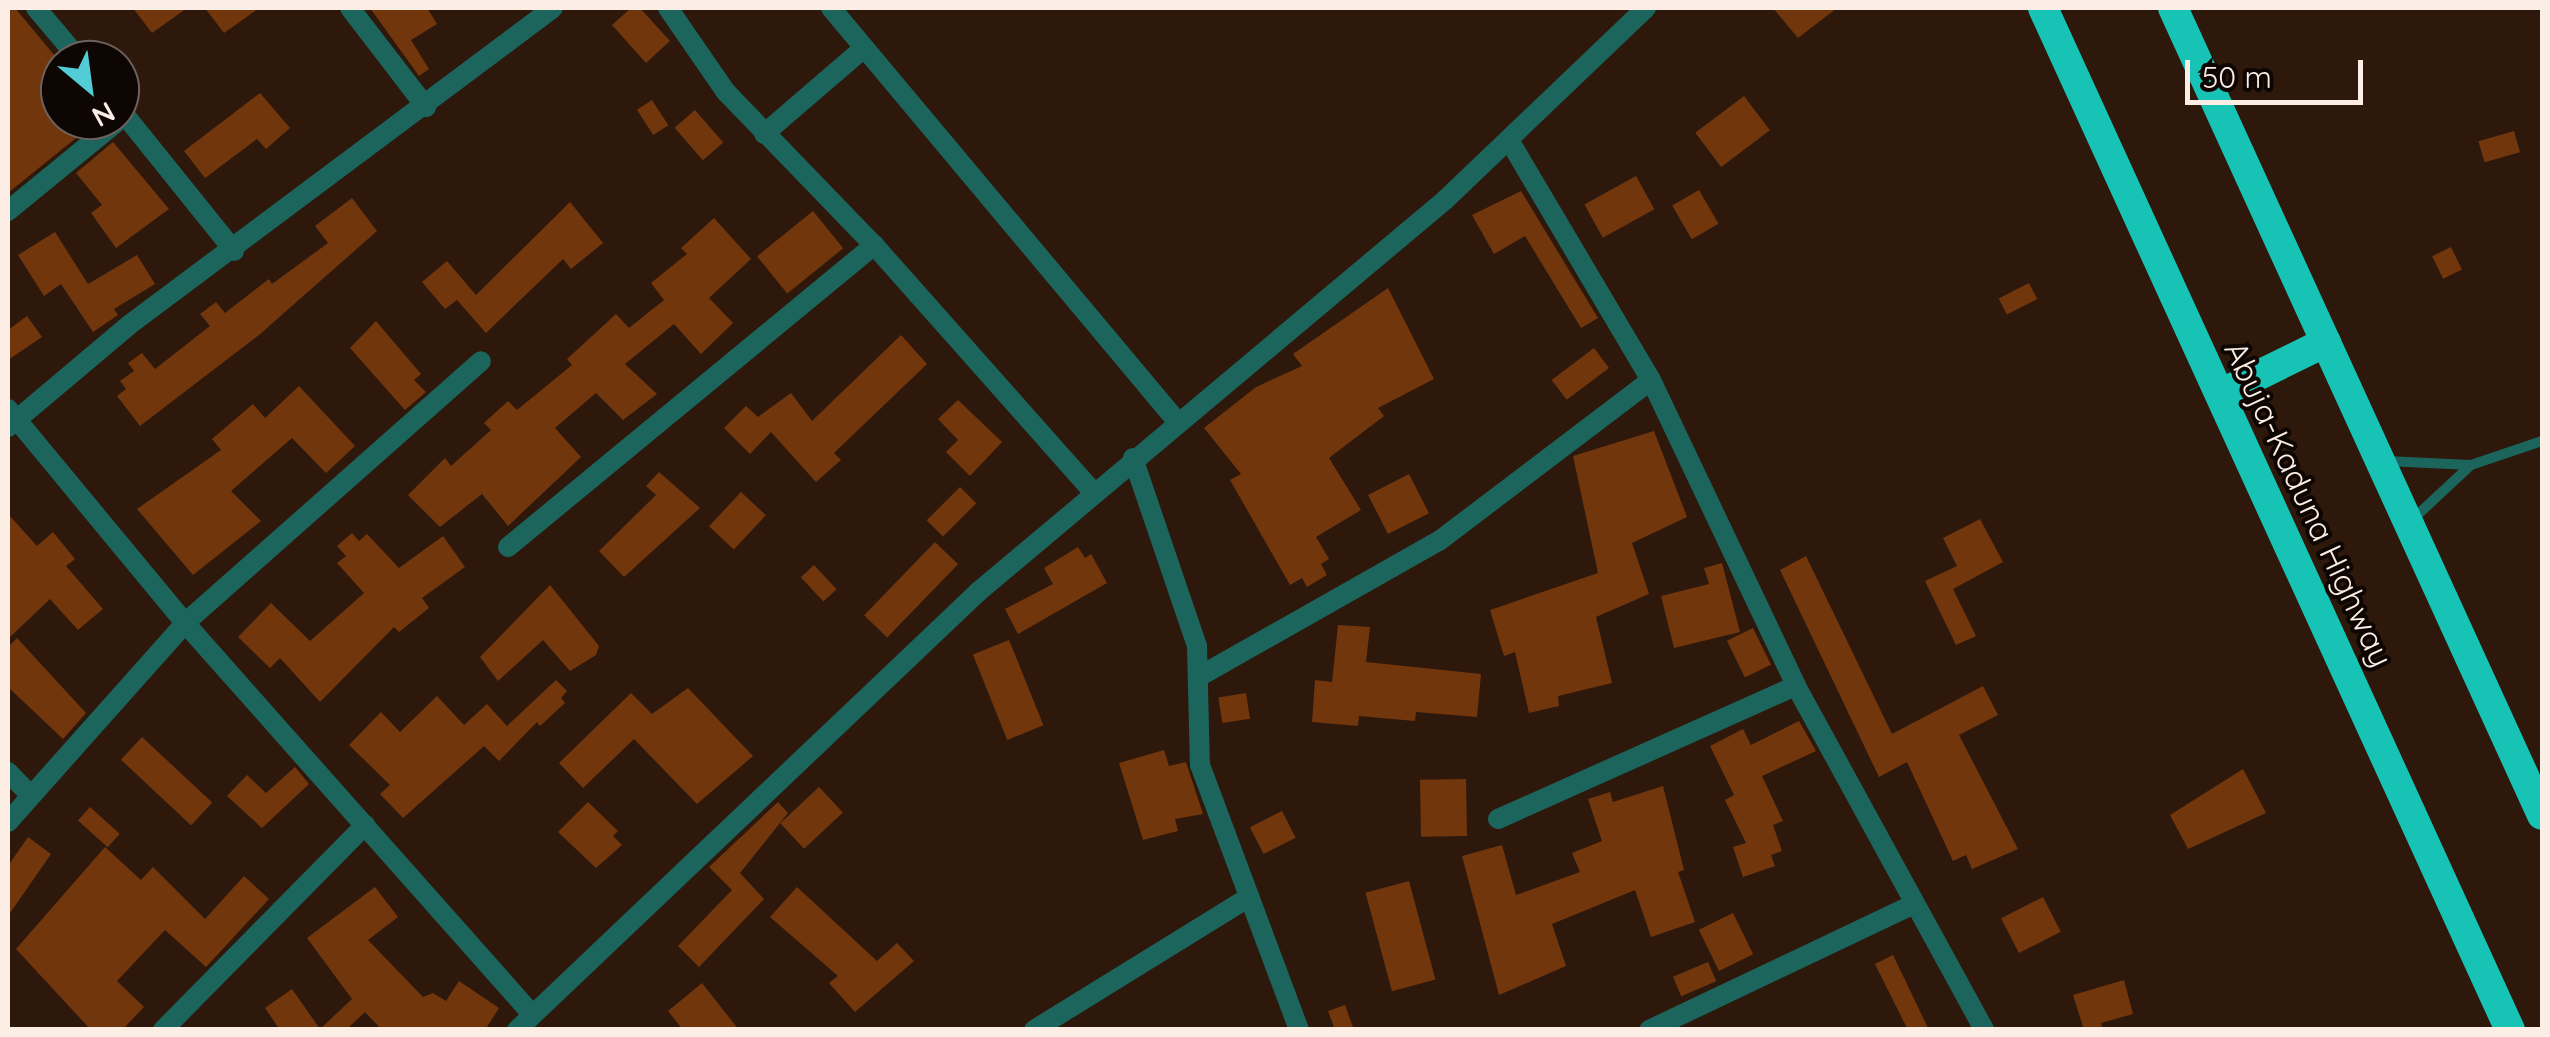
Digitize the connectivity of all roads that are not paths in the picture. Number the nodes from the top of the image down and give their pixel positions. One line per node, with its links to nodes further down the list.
1 (36, 8): 9 (street)
2 (350, 8): 11 (street)
3 (553, 8): 11 (street)
4 (668, 8): 12 (street)
5 (832, 8): 10 (street)
6 (1646, 8): 15 (street)
7 (2043, 8): 22 (highway, Abuja-Kaduna Highway)
8 (2173, 8): 19 (highway)
9 (63, 40)
10 (864, 48): 12 (street); 24 (street)
11 (426, 107): 18 (street)
12 (764, 134): 17 (street)
13 (140, 139): 18 (street)
14 (92, 140): 16 (street)
15 (1509, 140): 21 (street); 24 (street)
16 (8, 211)
17 (874, 244): 29 (street); 31 (street)
18 (234, 251): 23 (street)
19 (2326, 342): 22 (highway); 27 (highway)
20 (481, 361): 32 (street)
21 (1651, 380): 33 (street); 34 (street)
22 (2220, 394): 50 (highway, Abuja-Kaduna Highway)
23 (10, 419): 32 (street)
24 (1176, 420): 26 (street)
25 (2542, 441): 28 (lane)
26 (1133, 458): 29 (street); 33 (street)
27 (2380, 460): 28 (lane); 30 (highway)
28 (2471, 465): 30 (lane)
29 (1094, 493): 43 (street)
30 (2409, 523): 37 (highway)
31 (508, 547)
32 (185, 622): 36 (street); 40 (street)
33 (1200, 676): 41 (street)
34 (1796, 686): 38 (street); 42 (street)
35 (8, 772): 36 (street)
36 (30, 795): 39 (street)
37 (2542, 815)
38 (1498, 819)
39 (8, 822)
40 (364, 825): 43 (street); 44 (street)
41 (1250, 897): 46 (street); 47 (street)
42 (1914, 904): 48 (street); 49 (street)
43 (530, 1012): 45 (street)
44 (163, 1030)
45 (517, 1030)
46 (1034, 1030)
47 (1299, 1030)
48 (1649, 1030)
49 (1984, 1030)
50 (2510, 1030)

